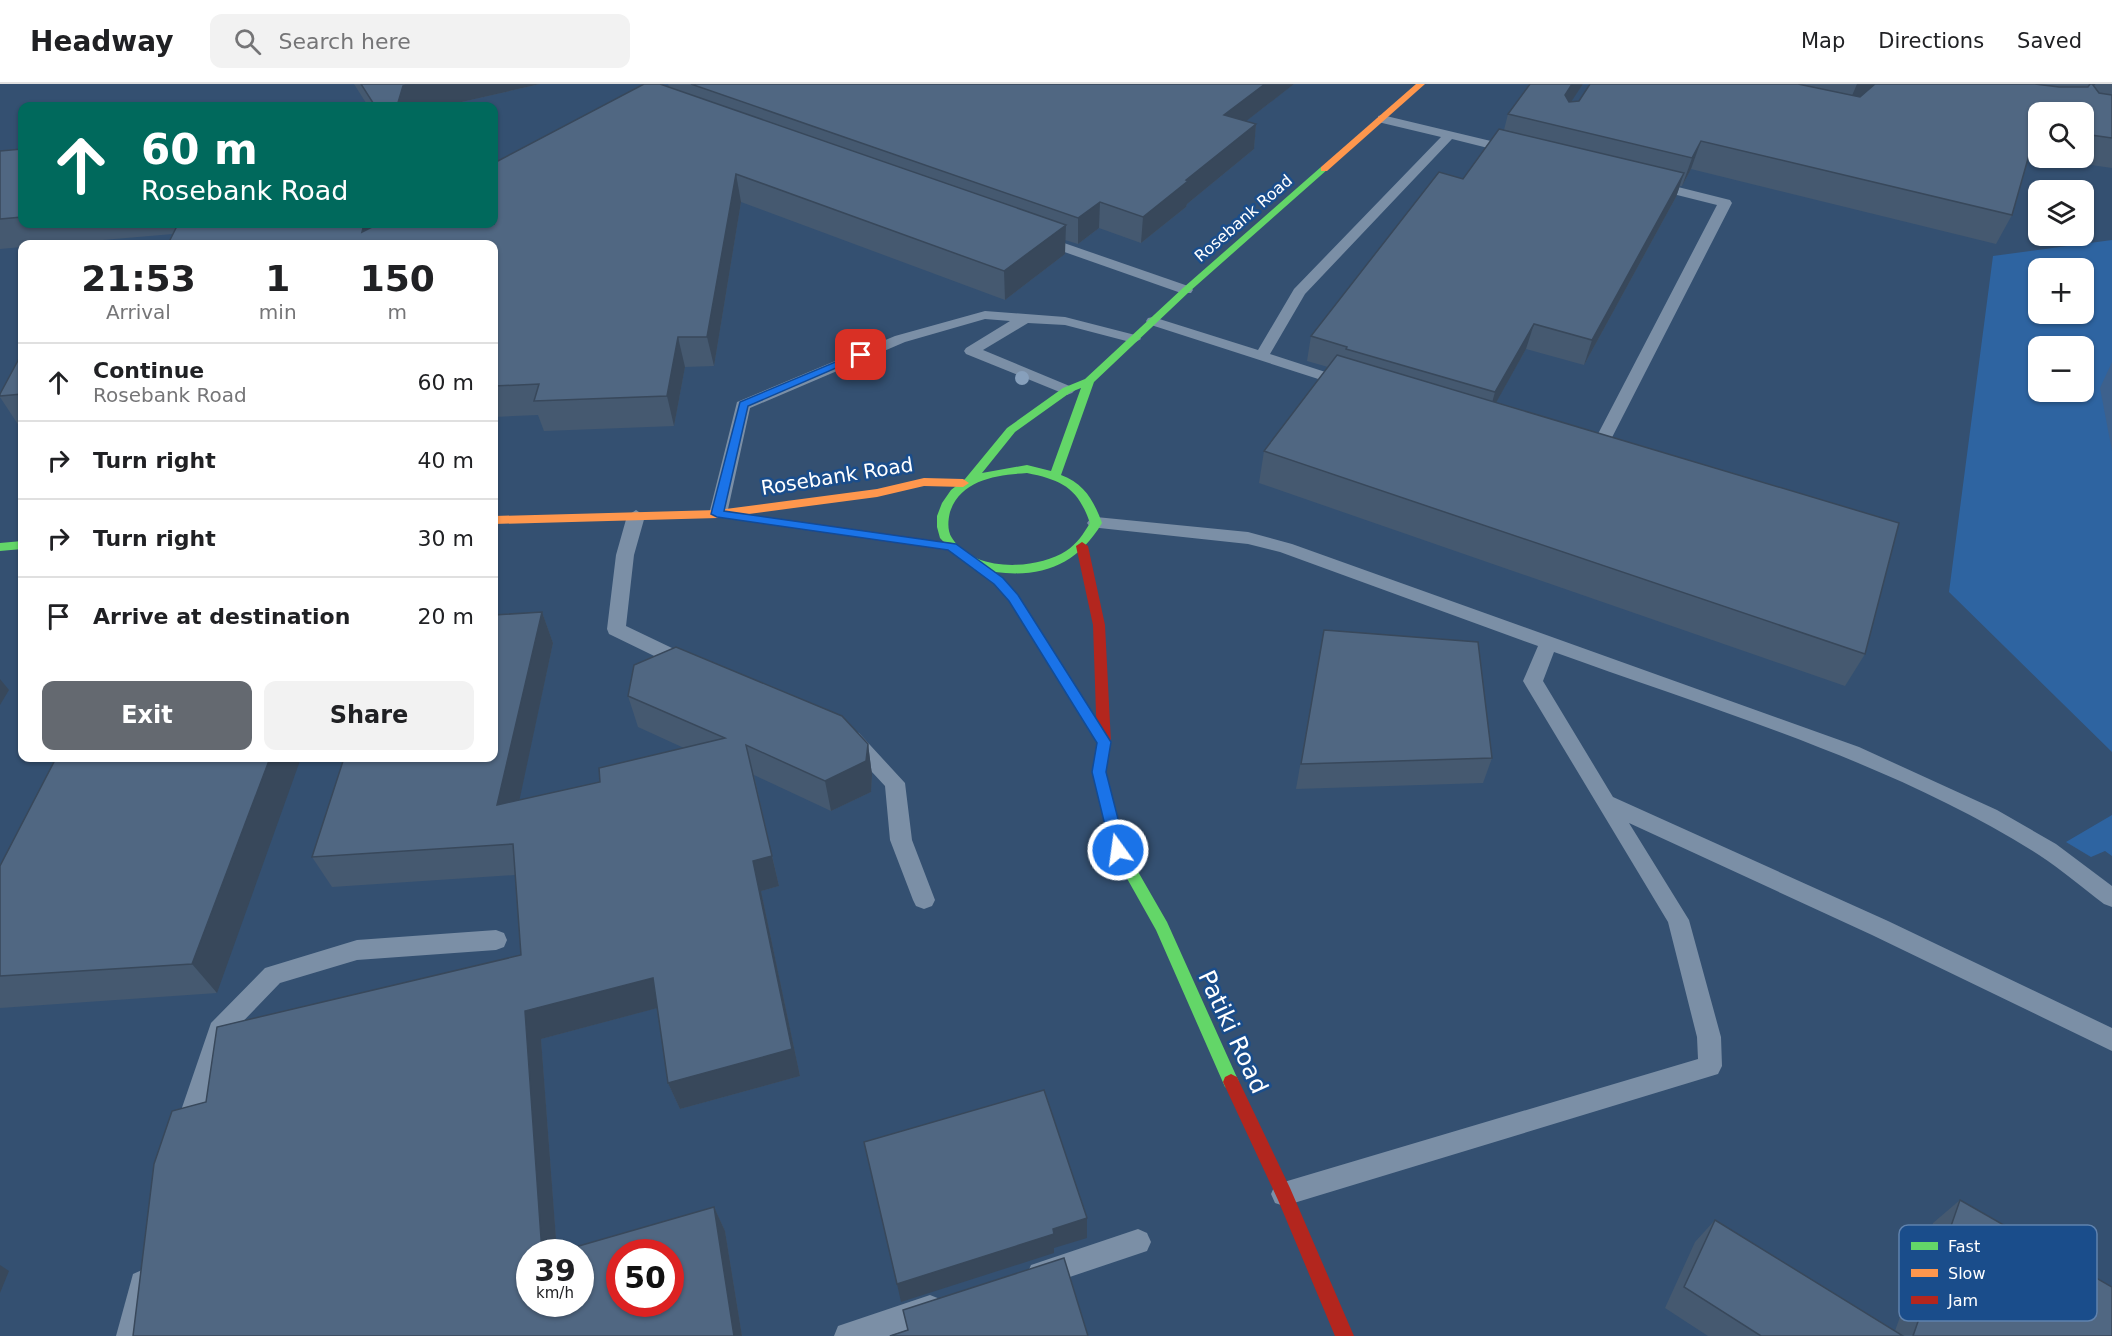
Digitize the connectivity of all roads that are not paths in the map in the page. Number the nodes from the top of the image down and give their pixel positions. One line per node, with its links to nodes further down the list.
1 (1421, 84): 2 (main road, Rosebank Road)
2 (1382, 119): 3 (lane); 7 (main road, Rosebank Road)
3 (1447, 137): 4 (lane); 11 (lane)
4 (1524, 153)
5 (1636, 181): 15 (lane)
6 (1032, 235): 7 (lane)
7 (1186, 290): 9 (main road, Rosebank Road)
8 (1025, 318): 10 (lane); 14 (lane); 18 (lane)
9 (1153, 321): 10 (main road, Rosebank Road); 11 (lane)
10 (1134, 339): 12 (main road, Rosebank Road)
11 (1261, 357): 13 (lane)
12 (1089, 381): 14 (main road, Rosebank Road); 16 (main road, Rosebank Road)
13 (1357, 387)
14 (1067, 390): 17 (main road, Rosebank Road)
15 (1584, 454)
16 (1055, 475): 17 (main road); 21 (main road)
17 (967, 482): 18 (main road, Rosebank Road); 25 (main road)
18 (717, 514): 19 (main road, Rosebank Road); 25 (main road, Rosebank Road)
19 (636, 516): 20 (main road, Rosebank Road); 28 (lane)
20 (498, 520)
21 (1096, 523): 23 (main road); 27 (lane)
22 (18, 545): 24 (main road)
23 (1082, 546): 26 (main road); 30 (main road, Patiki Road)
24 (0, 547)
25 (952, 547): 26 (main road)
26 (968, 559): 30 (main road)
27 (1548, 643): 31 (lane); 32 (lane)
28 (700, 670)
29 (836, 730): 33 (lane)
30 (1104, 742): 37 (main road, Patiki Road)
31 (1606, 803): 35 (lane); 37 (lane)
32 (2112, 898)
33 (924, 900)
34 (496, 940): 36 (lane)
35 (2112, 1040)
36 (180, 1150)
37 (1284, 1194): 44 (main road, Patiki Road)
38 (1138, 1242): 40 (lane)
39 (147, 1260): 42 (lane)
40 (1015, 1282)
41 (959, 1300): 43 (lane)
42 (130, 1336)
43 (848, 1336)
44 (1345, 1336)

